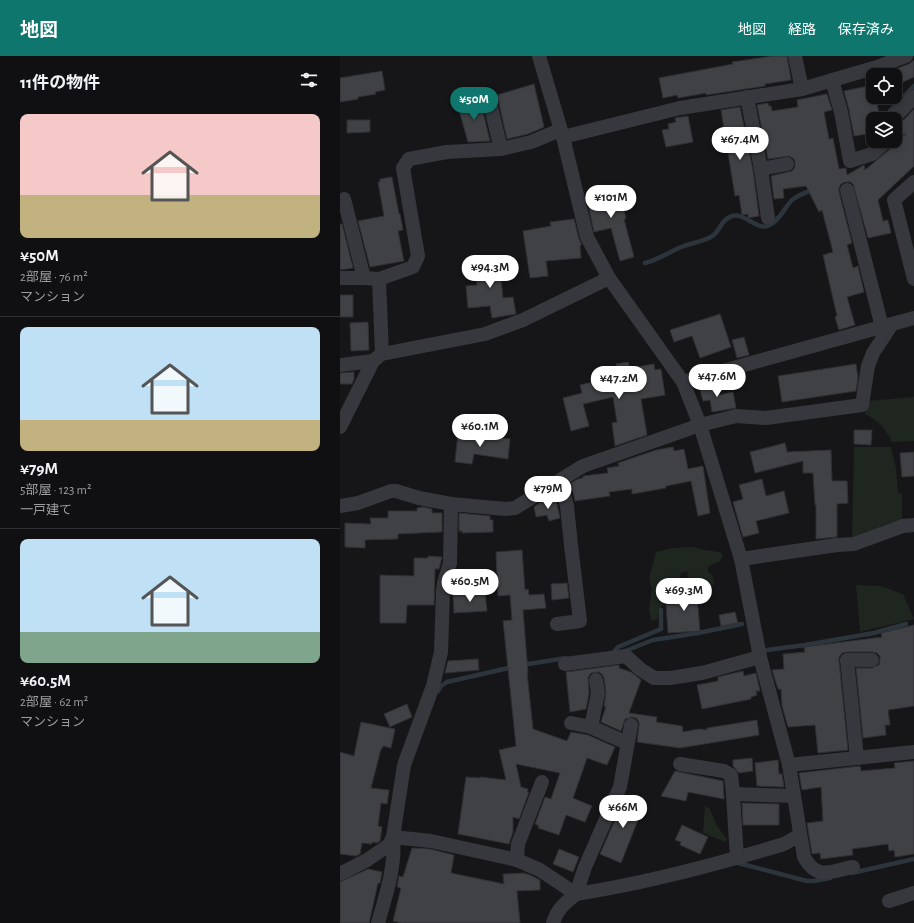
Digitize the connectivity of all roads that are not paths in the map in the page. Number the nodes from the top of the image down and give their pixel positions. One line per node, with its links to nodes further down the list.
1 (539, 56): 10 (street)
2 (794, 56): 5 (street)
3 (906, 56): 4 (street)
4 (832, 80): 5 (street); 11 (street)
5 (802, 89): 7 (street)
6 (488, 95): 12 (street)
7 (747, 97): 10 (street); 14 (street)
8 (914, 97): 9 (street)
9 (900, 112)
10 (562, 134): 12 (street); 22 (street)
11 (879, 148)
12 (502, 149): 21 (street)
13 (787, 164): 14 (street)
14 (761, 169): 18 (street)
15 (914, 182): 23 (street)
16 (847, 190): 25 (street)
17 (344, 199): 20 (street)
18 (768, 218)
19 (340, 278): 20 (street)
20 (364, 278): 21 (street)
21 (380, 278): 26 (street)
22 (609, 278): 26 (street); 28 (street)
23 (914, 279)
24 (914, 318): 25 (street)
25 (887, 326): 28 (street); 29 (street)
26 (378, 358): 27 (street); 30 (street)
27 (340, 365)
28 (682, 382): 29 (street)
29 (700, 425): 31 (street); 35 (street)
30 (340, 427)
31 (560, 481): 32 (street); 36 (street)
32 (451, 504): 33 (street); 53 (street)
33 (340, 506)
34 (914, 525): 35 (street)
35 (741, 559): 37 (street)
36 (557, 624)
37 (760, 656): 39 (street); 48 (street)
38 (872, 660): 46 (street)
39 (565, 664)
40 (596, 680): 43 (street)
41 (572, 723): 43 (street)
42 (631, 725): 44 (street)
43 (591, 727): 44 (street)
44 (628, 743): 58 (street)
45 (914, 752): 46 (street)
46 (857, 758): 48 (street)
47 (680, 764): 50 (street)
48 (789, 765): 51 (street)
49 (542, 782): 55 (street)
50 (733, 794): 51 (street); 54 (street)
51 (794, 796): 52 (street)
52 (800, 835): 54 (street); 56 (street)
53 (393, 836): 55 (street); 57 (street); 61 (street)
54 (736, 858): 58 (street)
55 (517, 860): 58 (street)
56 (853, 867)
57 (340, 874)
58 (576, 894): 62 (street)
59 (913, 897): 60 (street)
60 (889, 901)
61 (378, 923)
62 (553, 923)

